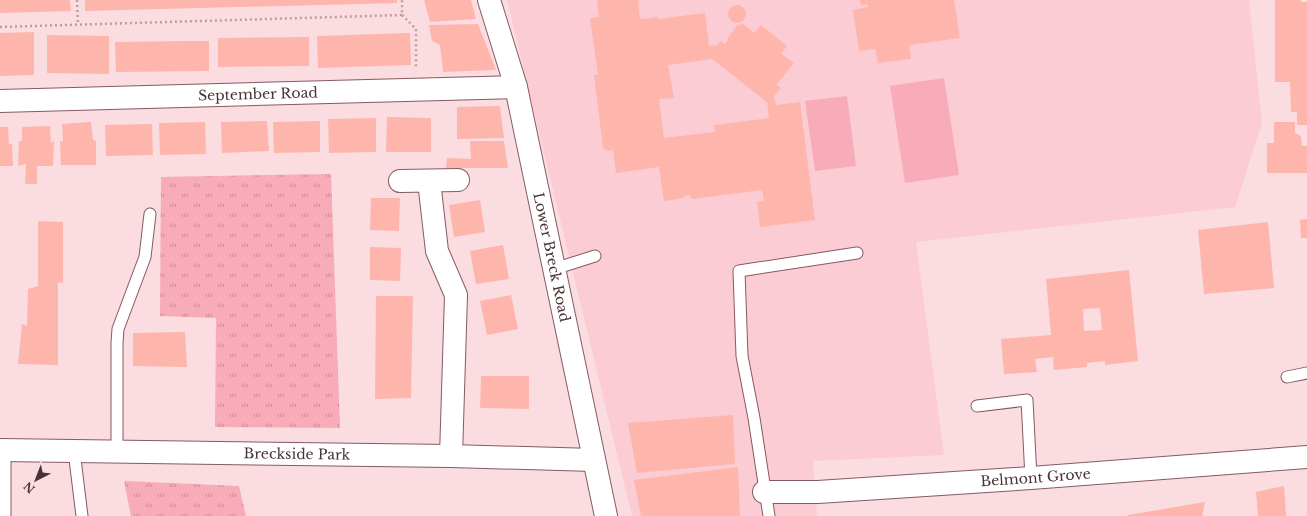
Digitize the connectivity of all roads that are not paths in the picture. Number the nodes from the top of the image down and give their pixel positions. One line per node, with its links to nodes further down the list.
1 (489, 0): 2 (street, Lower Breck Road)
2 (516, 87): 3 (street, September Road); 10 (street, Lower Breck Road)
3 (0, 101)
4 (458, 180): 6 (street)
5 (400, 181): 6 (street)
6 (429, 181): 17 (street)
7 (150, 214): 16 (lane)
8 (857, 253): 21 (lane)
9 (595, 256): 10 (lane)
10 (554, 269): 19 (street, Lower Breck Road)
11 (1307, 373): 12 (lane)
12 (1287, 378)
13 (977, 406): 20 (lane)
14 (2, 450): 15 (street, Breckside Park); 22 (lane)
15 (74, 450): 16 (street, Breckside Park); 23 (lane)
16 (117, 452): 17 (street, Breckside Park)
17 (452, 456): 19 (street, Breckside Park)
18 (1307, 457): 20 (street, Belmont Grove)
19 (594, 460): 24 (street, Lower Breck Road)
20 (1031, 478): 21 (street, Belmont Grove)
21 (764, 492): 25 (lane)
22 (5, 516)
23 (82, 516)
24 (606, 516)
25 (768, 516)

